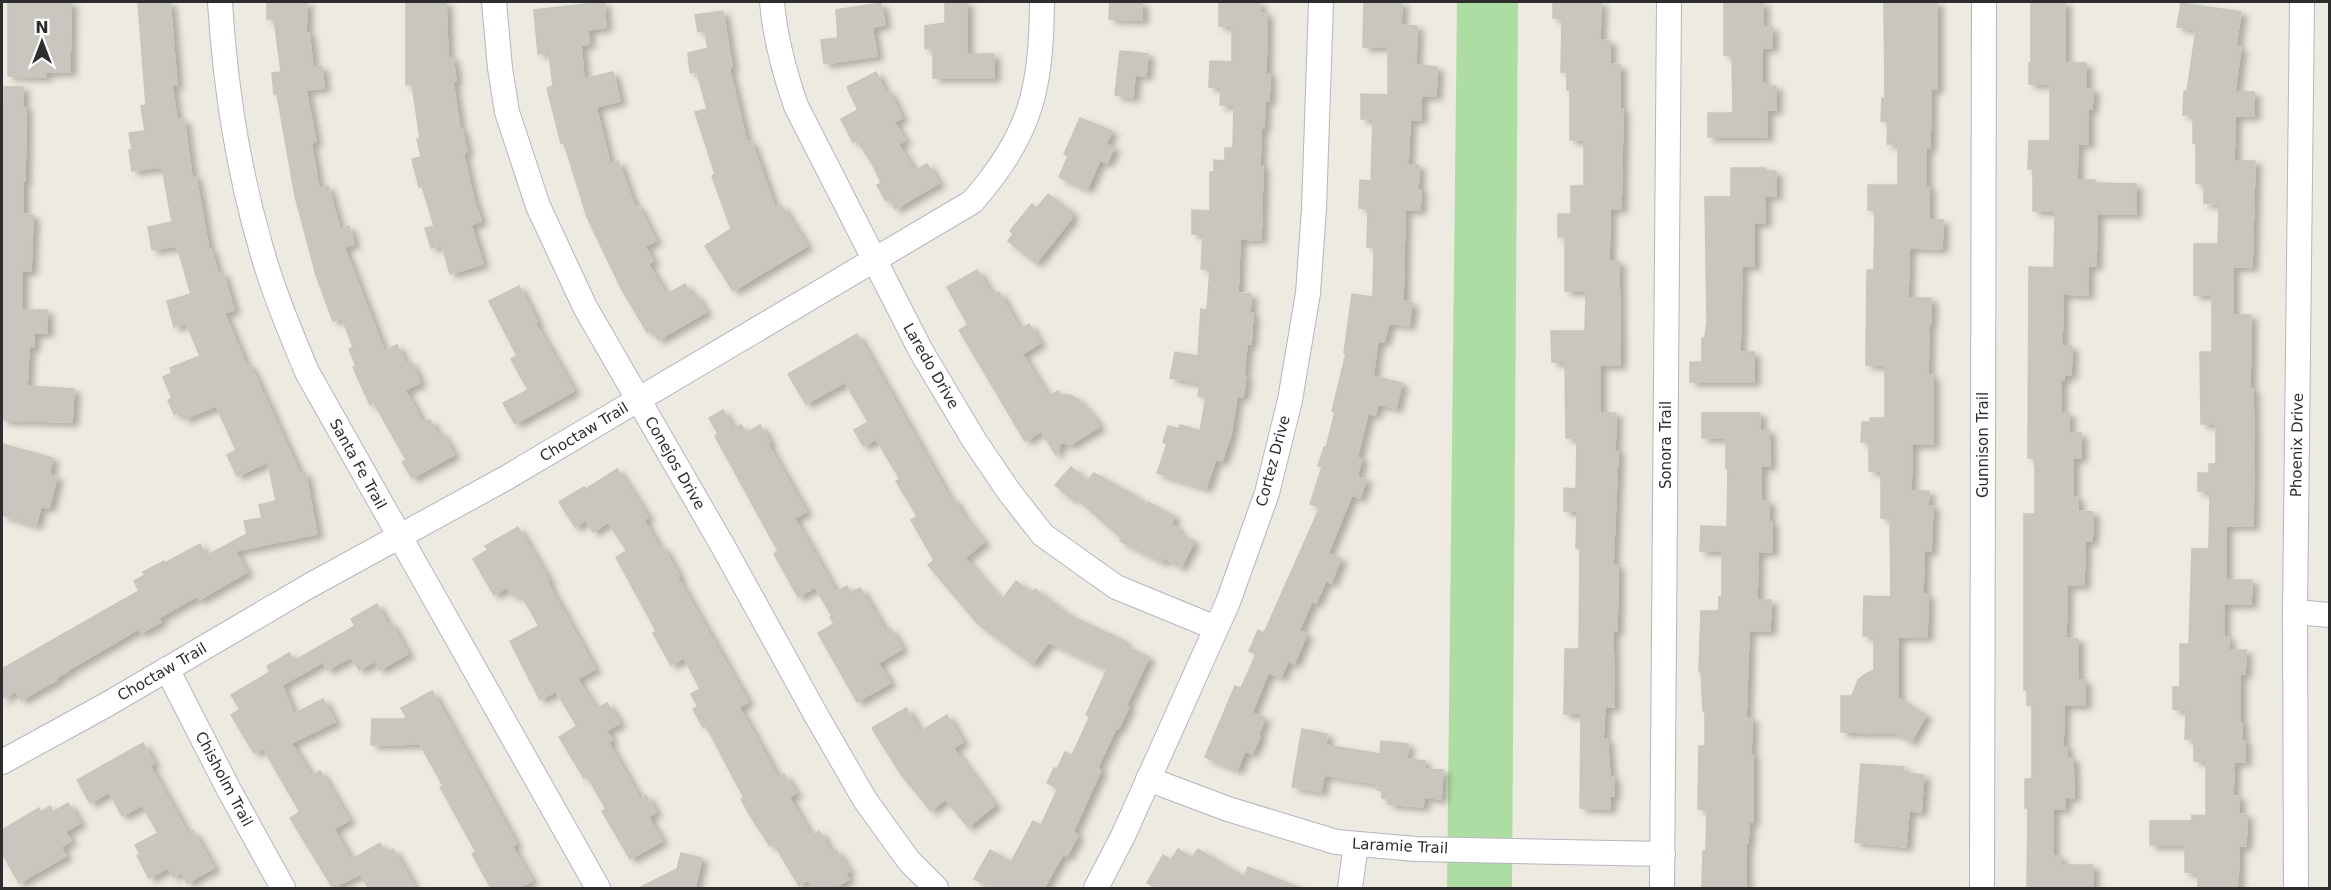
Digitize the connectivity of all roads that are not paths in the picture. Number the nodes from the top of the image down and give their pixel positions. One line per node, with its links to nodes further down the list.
1 (220, 2): 11 (street, Santa Fe Trail)
2 (494, 2): 10 (street, Conejos Drive)
3 (772, 2): 9 (street, Laredo Drive)
4 (1042, 2): 9 (street, Choctaw Trail)
5 (1322, 2): 14 (street, Cortez Drive)
6 (1669, 2): 19 (street, Sonora Trail)
7 (1984, 2): 26 (street, Gunnison Trail)
8 (2302, 2): 12 (street, Phoenix Drive)
9 (874, 260): 10 (street, Choctaw Trail); 14 (street, Laredo Drive)
10 (638, 400): 11 (street, Choctaw Trail); 22 (street, Conejos Drive)
11 (399, 536): 15 (street, Choctaw Trail); 21 (street, Santa Fe Trail)
12 (2295, 612): 13 (street); 27 (street, Phoenix Drive)
13 (2330, 615)
14 (1216, 628): 17 (street, Cortez Drive)
15 (167, 669): 16 (street, Choctaw Trail); 20 (street, Chisholm Trail)
16 (2, 762)
17 (1148, 779): 18 (street, Laramie Trail); 23 (street, Cortez Drive)
18 (1356, 844): 19 (street, Laramie Trail); 24 (street)
19 (1662, 854): 25 (street, Sonora Trail)
20 (283, 888)
21 (598, 888)
22 (936, 888)
23 (1096, 888)
24 (1350, 888)
25 (1662, 888)
26 (1982, 888)
27 (2296, 888)

